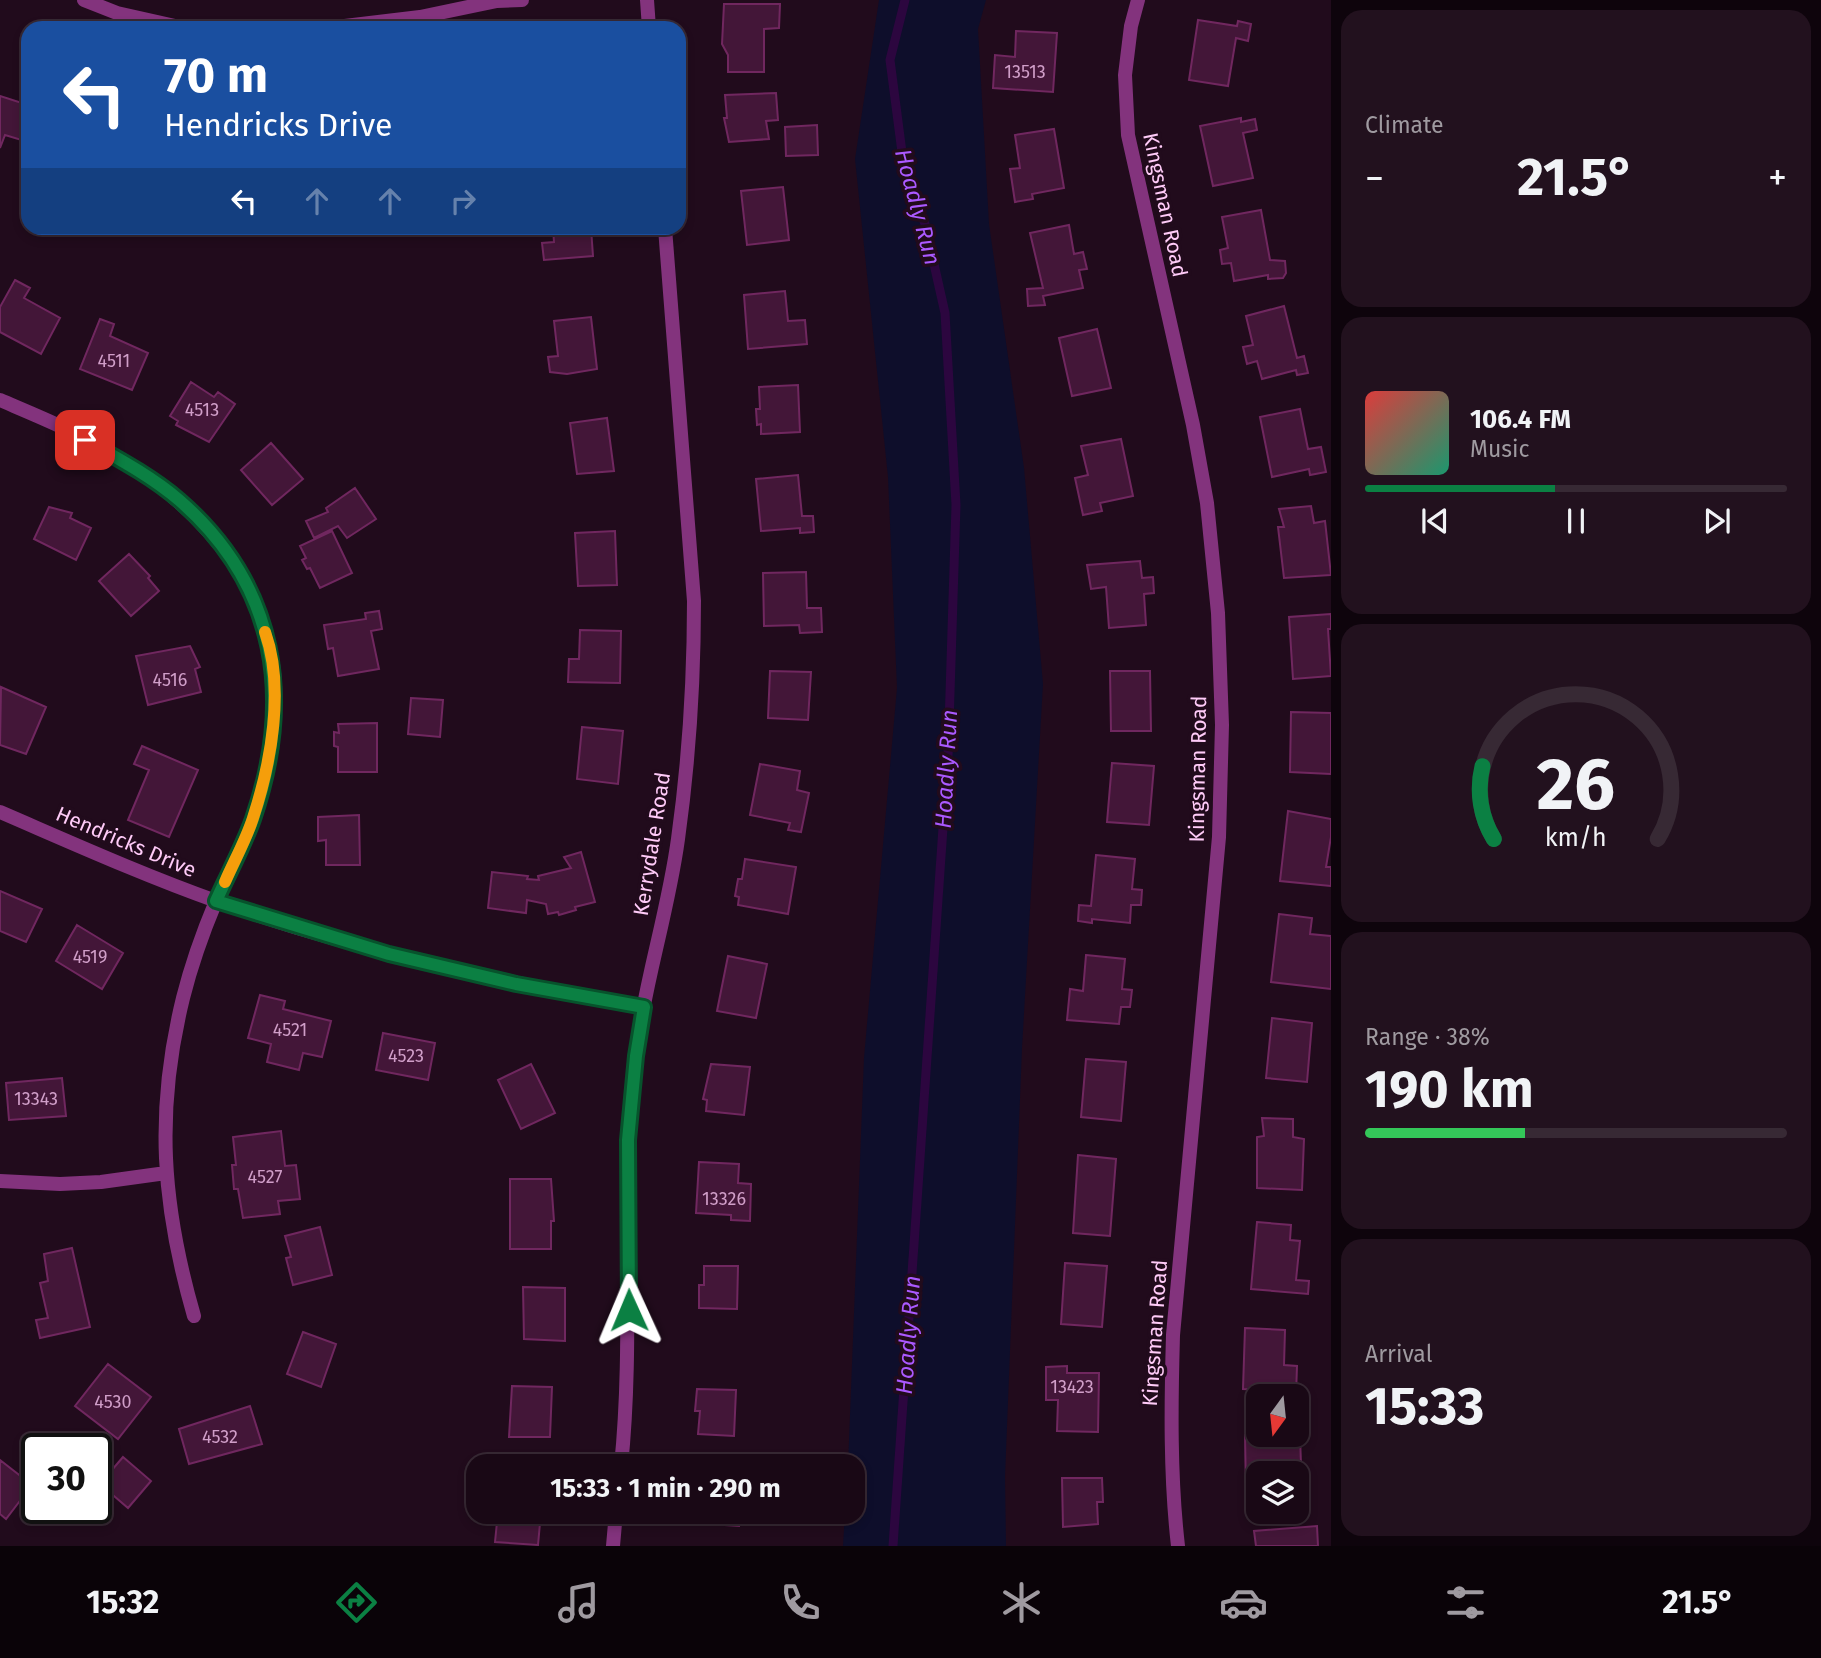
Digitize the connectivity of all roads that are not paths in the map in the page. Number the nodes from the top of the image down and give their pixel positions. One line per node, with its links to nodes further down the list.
1 (84, 0): 5 (street)
2 (522, 0): 6 (street)
3 (647, 0): 7 (street)
4 (1138, 0): 19 (street, Kingsman Road)
5 (153, 21)
6 (387, 21)
7 (648, 21)
8 (666, 235): 12 (street, Kerrydale Road)
9 (0, 400): 11 (street)
10 (0, 812): 11 (street, Hendricks Drive)
11 (216, 901): 12 (street, Hendricks Drive); 13 (street)
12 (644, 1007): 16 (street, Kerrydale Road)
13 (166, 1173): 14 (street); 15 (street)
14 (0, 1181)
15 (194, 1316)
16 (622, 1454)
17 (615, 1524): 18 (street)
18 (613, 1546)
19 (1178, 1546)

